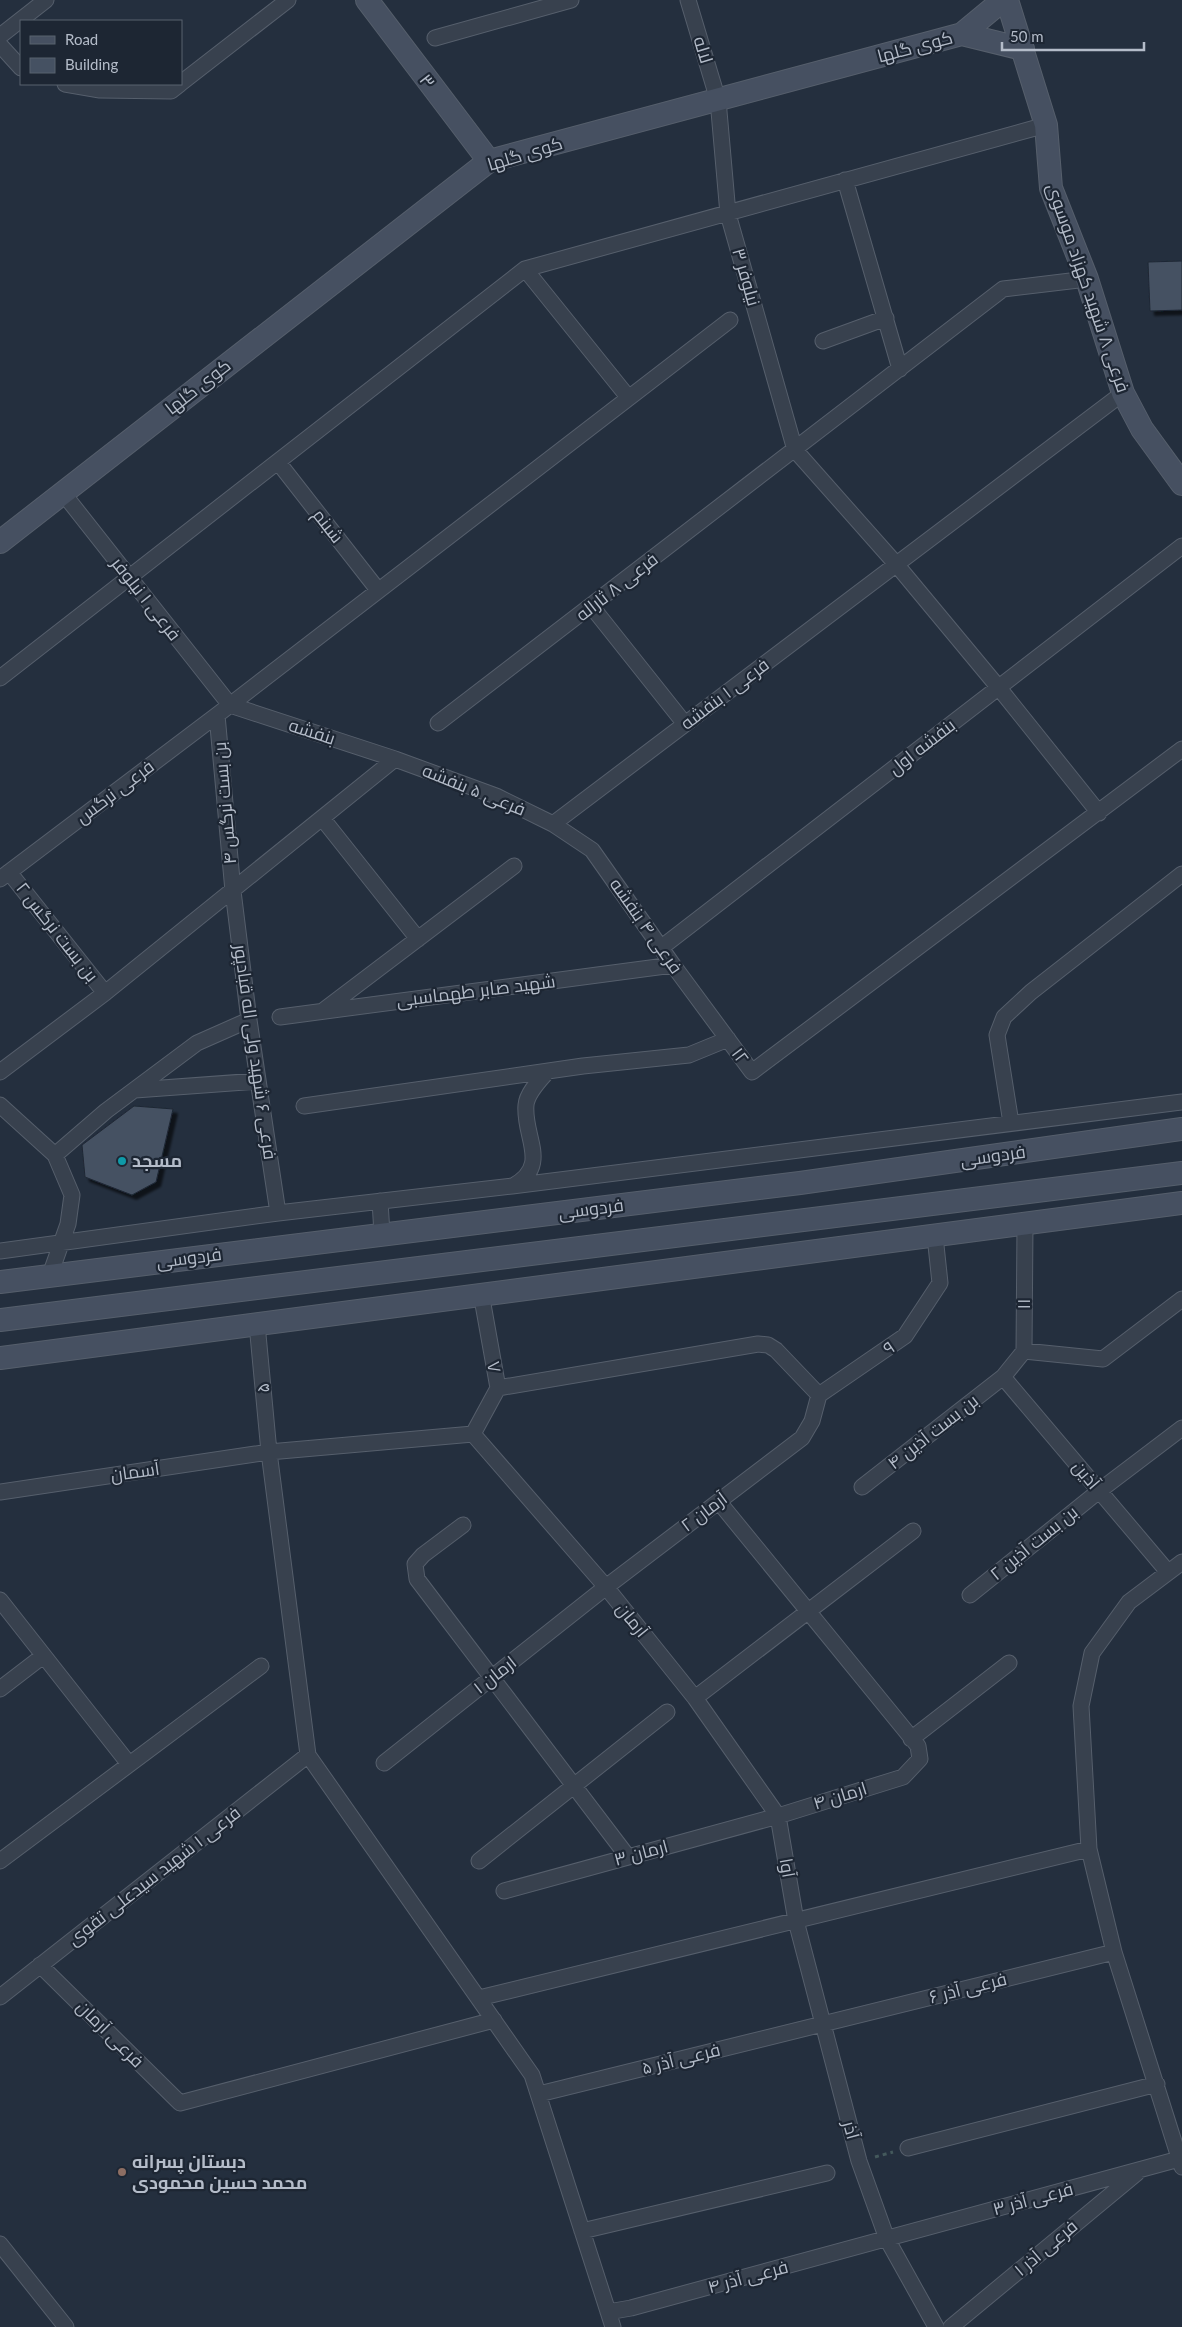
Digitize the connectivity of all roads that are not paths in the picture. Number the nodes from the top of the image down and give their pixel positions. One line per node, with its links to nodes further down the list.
1 (46, 0): 10 (street)
2 (288, 0): 17 (street)
3 (367, 0): 22 (street, ۳)
4 (571, 0): 8 (street)
5 (688, 0): 20 (street, لاله)
6 (1003, 0): 11 (street)
7 (1007, 0): 15 (street, فرعی ۸ شهید کهزاد موسوی)
8 (538, 4): 13 (street)
9 (20, 20): 12 (street)
10 (20, 20)
11 (962, 34): 15 (street, کوی گلها); 20 (street, کوی گلها)
12 (0, 36)
13 (436, 38)
14 (0, 45): 16 (street)
15 (1024, 49): 21 (street, فرعی ۸ شهید کهزاد موسوی)
16 (20, 67)
17 (182, 82)
18 (71, 85): 19 (street)
19 (178, 85)
20 (718, 100): 22 (street, کوی گلها); 24 (street, نیلوفر ۳)
21 (1046, 125): 23 (street); 26 (street, فرعی ۸ شهید کهزاد موسوی)
22 (489, 161): 36 (street, کوی گلها)
23 (845, 180): 24 (street); 27 (street)
24 (728, 214): 25 (street); 33 (street, نیلوفر ۳)
25 (525, 269): 32 (street); 34 (street)
26 (1087, 278): 30 (street, فرعی ۸ ثاراله); 31 (street, فرعی ۸ شهید کهزاد موسوی)
27 (886, 318): 29 (street); 30 (street)
28 (730, 320): 32 (street, فرعی نرگس)
29 (823, 341)
30 (900, 369): 33 (street, فرعی ۸ ثاراله)
31 (1123, 393): 35 (street, فرعی ۸ شهید کهزاد موسوی); 39 (street, فرعی ۱ بنفشه)
32 (628, 397): 41 (street, فرعی نرگس)
33 (795, 450): 39 (street); 42 (street, فرعی ۸ ثاراله)
34 (278, 462): 40 (street); 41 (street, شبنم)
35 (1182, 484)
36 (63, 493): 37 (street, کوی گلها); 40 (street, فرعی ۱ نیلوفر)
37 (0, 542)
38 (1182, 546): 44 (street, بنفشه اول)
39 (896, 564): 44 (street); 48 (street, فرعی ۱ بنفشه)
40 (130, 578): 43 (street); 45 (street, فرعی ۱ نیلوفر)
41 (378, 590): 45 (street, فرعی نرگس)
42 (592, 607): 47 (street, فرعی ۸ ثاراله); 48 (street)
43 (0, 678)
44 (1000, 688): 51 (street); 59 (street, بنفشه اول)
45 (230, 705): 46 (street, فرعی نرگس); 50 (street, بنفشه)
46 (217, 715): 56 (street, فرعی نرگس); 57 (street, بن بست نرگس ۴)
47 (438, 724)
48 (685, 724): 53 (street, فرعی ۱ بنفشه)
49 (1182, 749): 51 (street)
50 (394, 759): 52 (street); 53 (street, فرعی ۵ بنفشه)
51 (1099, 813): 65 (street, ۱۲)
52 (322, 818): 57 (street); 58 (street)
53 (553, 824): 59 (street, فرعی ۴ بنفشه)
54 (514, 866): 58 (street)
55 (1182, 874): 73 (street)
56 (5, 875): 61 (street, بن بست نرگس ۲)
57 (233, 891): 61 (street); 64 (street, فرعی ۶ شهید ولی اله قبادپور)
58 (418, 939): 62 (street)
59 (662, 947): 60 (street, فرعی ۴ بنفشه)
60 (672, 965): 62 (street, شهید صابر طهماسبی); 65 (street, فرعی ۴ بنفشه)
61 (104, 993): 66 (street)
62 (324, 1010): 63 (street, شهید صابر طهماسبی)
63 (280, 1017)
64 (248, 1020): 68 (street, فرعی ۶ شهید ولی اله قبادپور); 69 (street)
65 (728, 1039): 67 (street)
66 (0, 1072)
67 (547, 1072): 72 (street); 77 (street)
68 (258, 1080): 69 (street); 80 (street, فرعی ۶ شهید ولی اله قبادپور)
69 (135, 1090): 75 (street)
70 (1182, 1102): 73 (street)
71 (0, 1105): 75 (street)
72 (304, 1106)
73 (1010, 1123): 77 (street)
74 (1182, 1129): 82 (street, فردوسی)
75 (54, 1155): 84 (street)
76 (1182, 1173): 90 (street, فردوسی)
77 (512, 1186): 78 (street)
78 (380, 1201): 80 (street); 82 (street)
79 (1182, 1203): 81 (street)
80 (278, 1213): 84 (street)
81 (1025, 1224): 83 (street); 92 (street, ۱۱)
82 (382, 1234): 86 (street, فردوسی)
83 (935, 1236): 88 (street); 96 (street, ۹)
84 (61, 1244): 85 (street); 86 (street)
85 (0, 1251)
86 (50, 1275): 87 (street, فردوسی)
87 (0, 1282)
88 (481, 1293): 91 (street); 95 (street, ۷)
89 (1182, 1299): 92 (street)
90 (0, 1320)
91 (258, 1324): 93 (street); 99 (street, ۵)
92 (1024, 1351): 94 (street)
93 (0, 1358)
94 (1003, 1377): 100 (street, بن بست آذین ۴); 101 (street, آذین)
95 (498, 1388): 96 (street); 98 (street, ۷)
96 (819, 1395): 103 (street, آرمان ۲)
97 (1182, 1428): 101 (street, بن بست آذین ۲)
98 (473, 1434): 99 (street, آسمان); 108 (street, آرمان)
99 (269, 1452): 102 (street, آسمان); 120 (street, ۵)
100 (862, 1487)
101 (1099, 1491): 107 (street, آذین); 109 (street, بن بست آذین ۲)
102 (0, 1492)
103 (718, 1502): 108 (street, آرمان ۲); 111 (street)
104 (463, 1525): 115 (street)
105 (913, 1531): 111 (street)
106 (1182, 1562): 107 (street)
107 (1168, 1572): 125 (street)
108 (606, 1587): 115 (street, ارمان ۱); 117 (street, آرمان)
109 (970, 1595)
110 (0, 1600): 112 (street)
111 (808, 1612): 117 (street); 119 (street)
112 (43, 1656): 116 (street); 122 (street)
113 (1010, 1664): 119 (street)
114 (261, 1666): 122 (street)
115 (493, 1677): 121 (street, ارمان ۱); 123 (street)
116 (0, 1689)
117 (695, 1698): 124 (street, آرمان)
118 (667, 1712): 123 (street)
119 (911, 1739): 124 (street, ارمان ۴)
120 (308, 1756): 132 (street, فرعی ۱ شهید سیدعلی تقوی); 134 (street)
121 (384, 1763)
122 (129, 1764): 128 (street)
123 (574, 1785): 126 (street); 127 (street)
124 (778, 1816): 126 (street, ارمان ۳); 130 (street, آوا)
125 (1088, 1849): 130 (street); 131 (street)
126 (628, 1857): 129 (street, ارمان ۳)
127 (478, 1860)
128 (0, 1861)
129 (504, 1891)
130 (796, 1921): 134 (street); 136 (street, آذر)
131 (1114, 1952): 136 (street, فرعی آذر ۶); 137 (street)
132 (40, 1965): 133 (street, فرعی ۱ شهید سیدعلی تقوی); 135 (street, فرعی آرمان)
133 (0, 1997)
134 (479, 1998): 135 (street)
135 (494, 2020): 138 (street)
136 (823, 2024): 138 (street, فرعی آذر ۵); 144 (street, آذر)
137 (1157, 2084): 139 (street); 140 (street)
138 (538, 2094): 143 (street)
139 (908, 2148)
140 (1181, 2163): 141 (street, فرعی آذر ۳)
141 (1142, 2170): 144 (street, فرعی آذر ۳); 150 (street, فرعی آذر ۱)
142 (827, 2173): 143 (street)
143 (582, 2231): 146 (street)
144 (887, 2239): 146 (street, فرعی آذر ۴); 149 (street, آذر)
145 (0, 2244): 147 (street)
146 (608, 2312): 148 (street)
147 (66, 2327)
148 (613, 2327)
149 (936, 2327)
150 (951, 2327)

